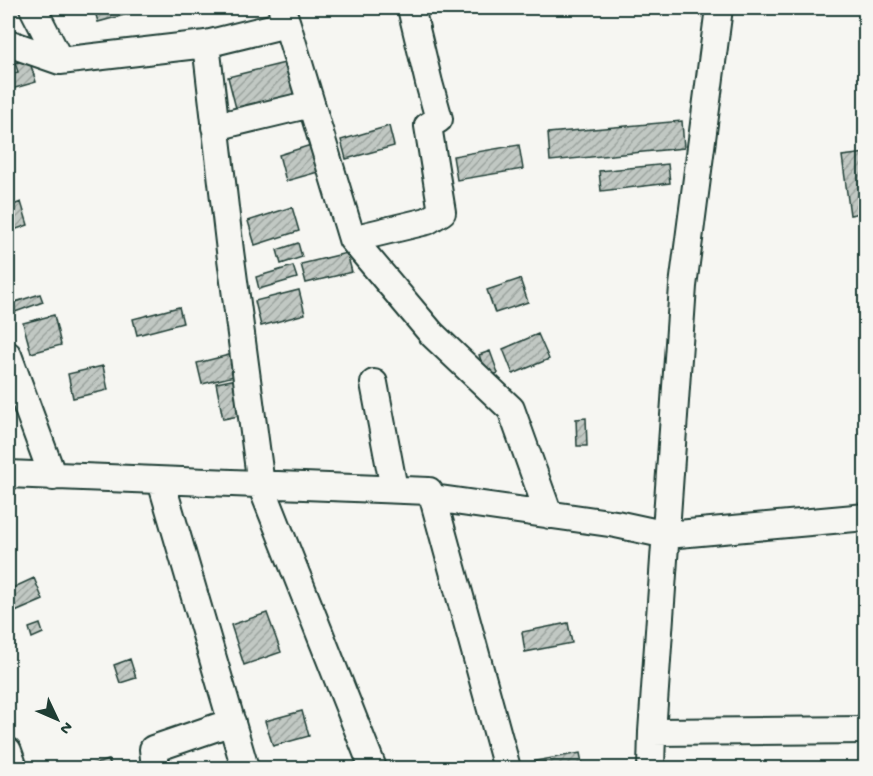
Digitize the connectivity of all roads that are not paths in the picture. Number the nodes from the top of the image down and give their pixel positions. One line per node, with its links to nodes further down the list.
1 (33, 8): 7 (street)
2 (411, 8): 10 (street)
3 (719, 8): 21 (street)
4 (284, 16): 6 (street); 8 (street)
5 (8, 43): 7 (street)
6 (206, 44): 7 (street); 9 (street)
7 (60, 61)
8 (311, 104): 9 (street); 10 (street)
9 (216, 127): 16 (street)
10 (352, 239): 19 (street)
11 (8, 355): 14 (street)
12 (374, 383): 17 (street)
13 (8, 474): 14 (street)
14 (53, 477): 15 (street)
15 (161, 481): 16 (street); 22 (street)
16 (261, 484): 17 (street); 29 (street)
17 (394, 489): 18 (street)
18 (434, 498): 19 (street); 30 (street)
19 (549, 515): 21 (street)
20 (866, 517): 21 (street)
21 (667, 535): 24 (street)
22 (232, 722): 27 (street); 28 (street)
23 (866, 730): 24 (street)
24 (652, 732): 31 (street)
25 (8, 751): 26 (street)
26 (14, 768)
27 (155, 768)
28 (245, 768)
29 (373, 768)
30 (507, 768)
31 (651, 768)

